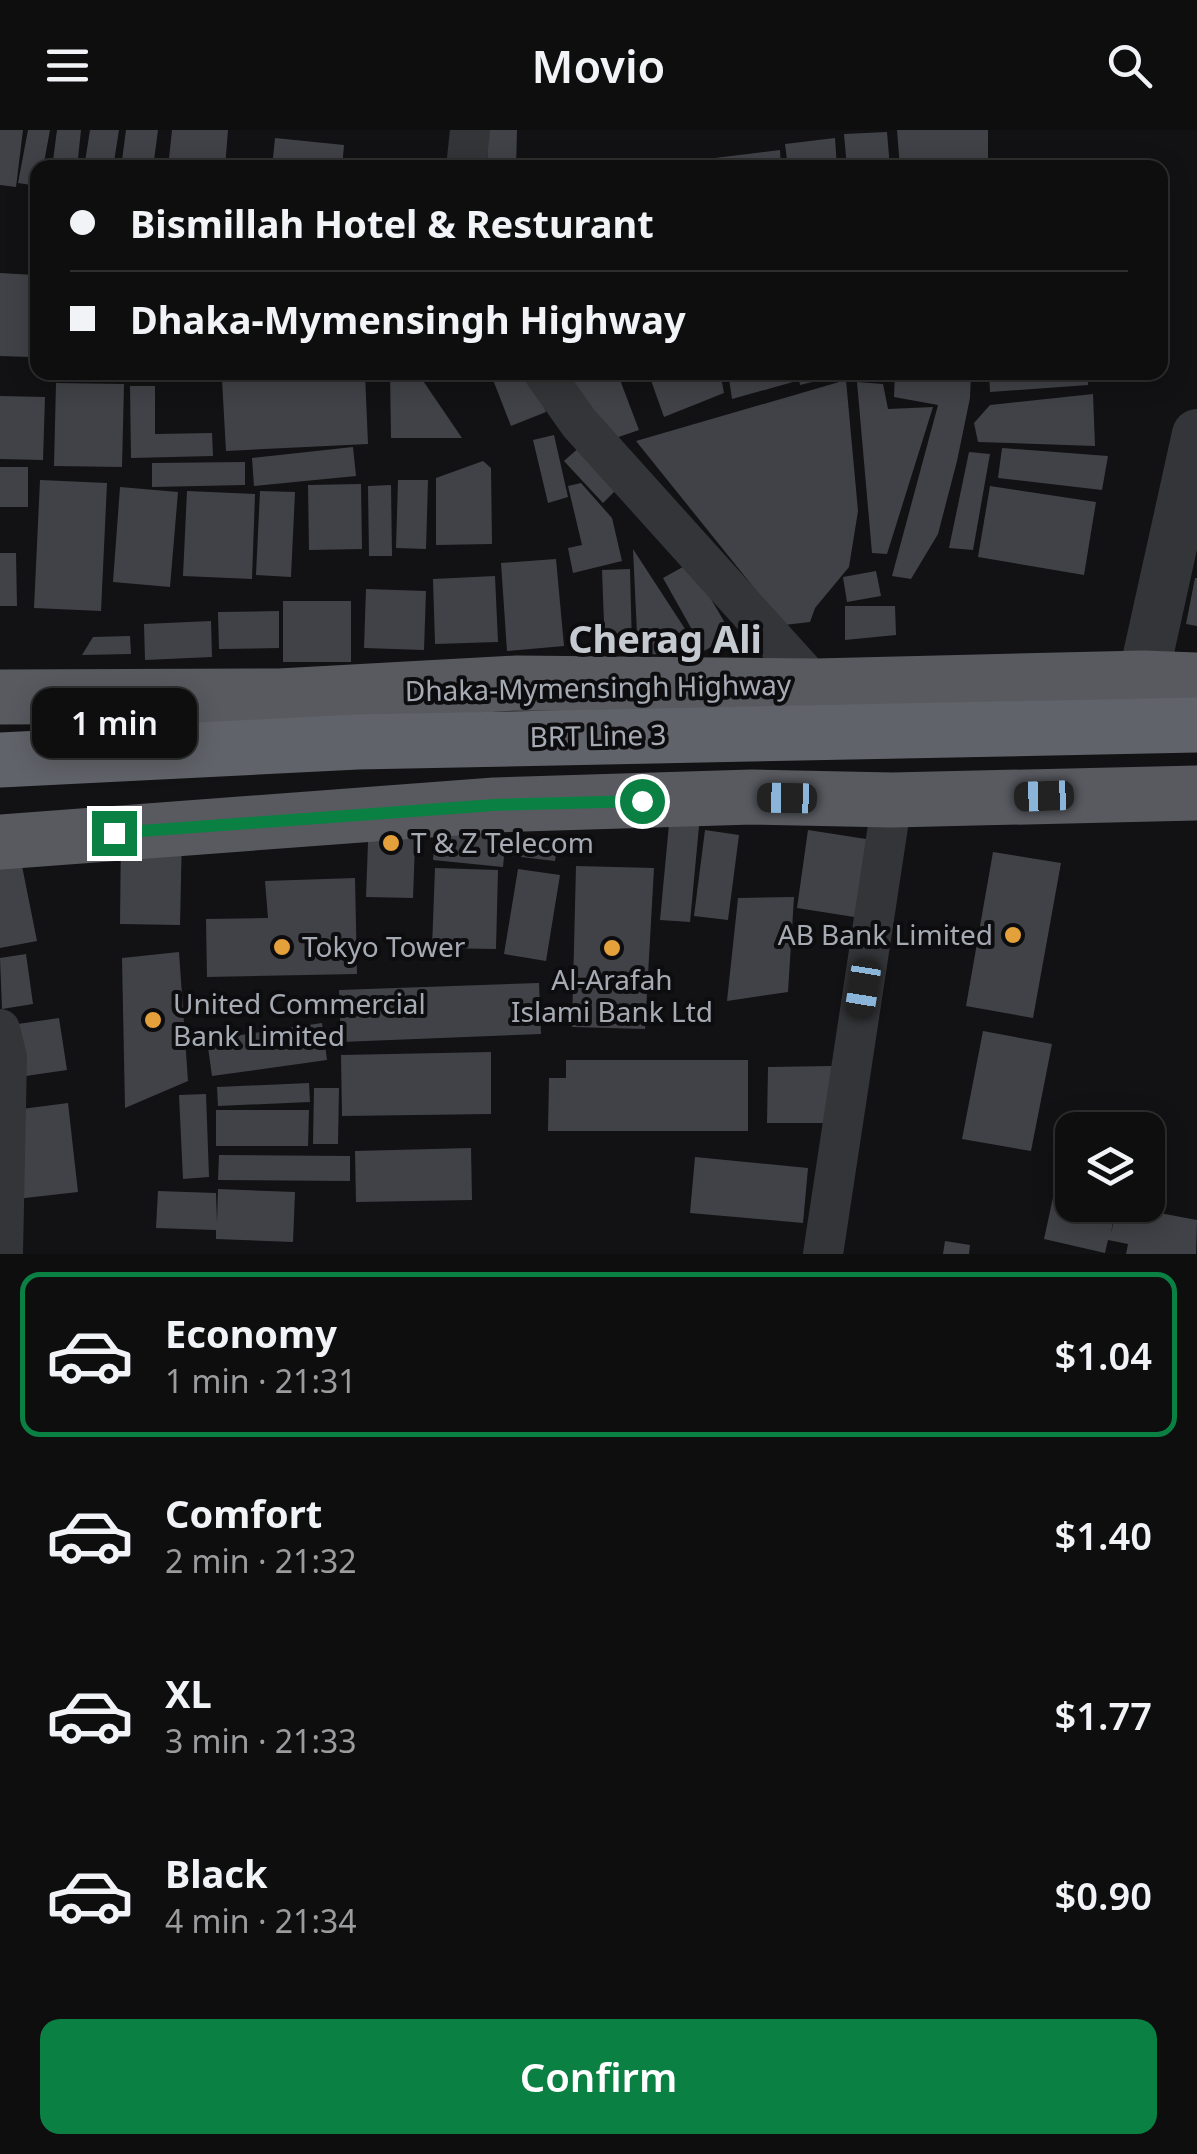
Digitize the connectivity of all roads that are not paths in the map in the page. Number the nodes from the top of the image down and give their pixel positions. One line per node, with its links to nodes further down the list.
1 (470, 130): 2 (street)
2 (467, 160)
3 (549, 380): 7 (street)
4 (1197, 434): 5 (street)
5 (1143, 678): 6 (highway, Dhaka-Mymensingh Highway); 7 (highway, Dhaka-Mymensingh Highway)
6 (1197, 680)
7 (816, 686): 8 (highway, Dhaka-Mymensingh Highway)
8 (0, 697)
9 (1197, 725): 10 (highway, BRT Line 3)
10 (0, 760)
11 (1197, 792): 12 (highway)
12 (892, 800): 13 (highway); 16 (street)
13 (0, 842)
14 (0, 1029): 15 (street)
15 (3, 1254)
16 (822, 1254)

